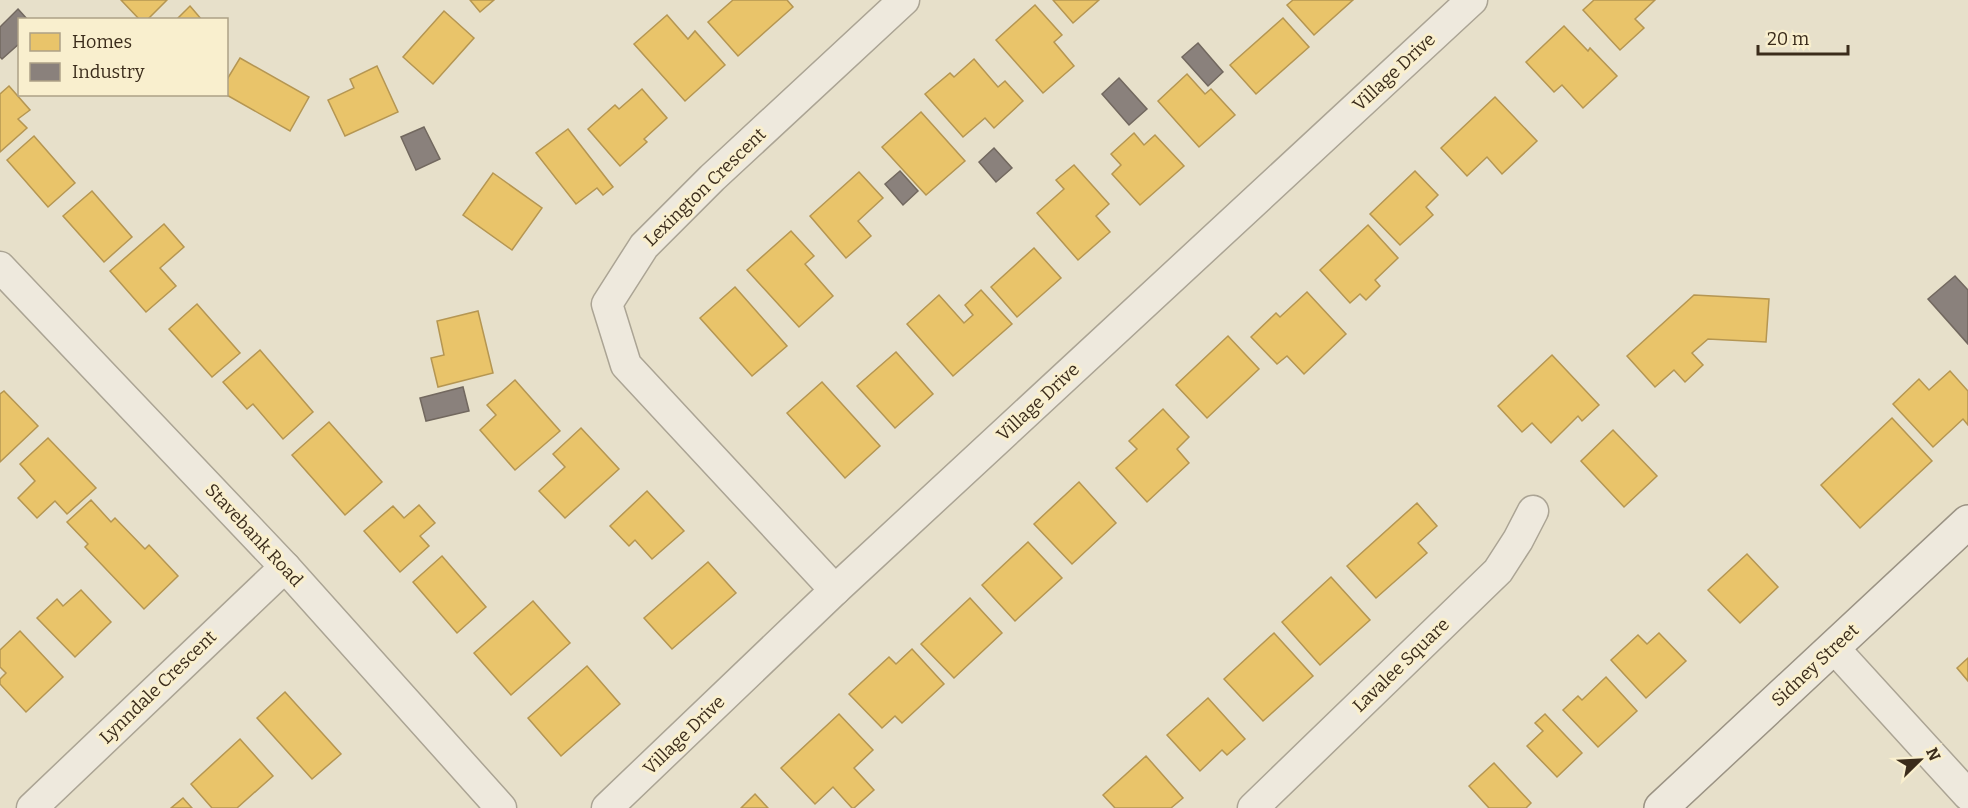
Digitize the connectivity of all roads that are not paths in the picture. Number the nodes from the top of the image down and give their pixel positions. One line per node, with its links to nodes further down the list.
1 (904, 0): 7 (street, Lexington Crescent)
2 (1472, 0): 7 (street, Village Drive)
3 (0, 267): 6 (street, Stavebank Road)
4 (1533, 511): 13 (street, Lavalee Square)
5 (1968, 522): 8 (main road, Sidney Street)
6 (285, 567): 10 (street, Lynndale Crescent); 11 (street, Stavebank Road)
7 (835, 590): 12 (street, Village Drive)
8 (1833, 647): 9 (street); 14 (main road, Sidney Street)
9 (1968, 795)
10 (32, 808)
11 (501, 808)
12 (607, 808)
13 (1253, 808)
14 (1661, 808)

